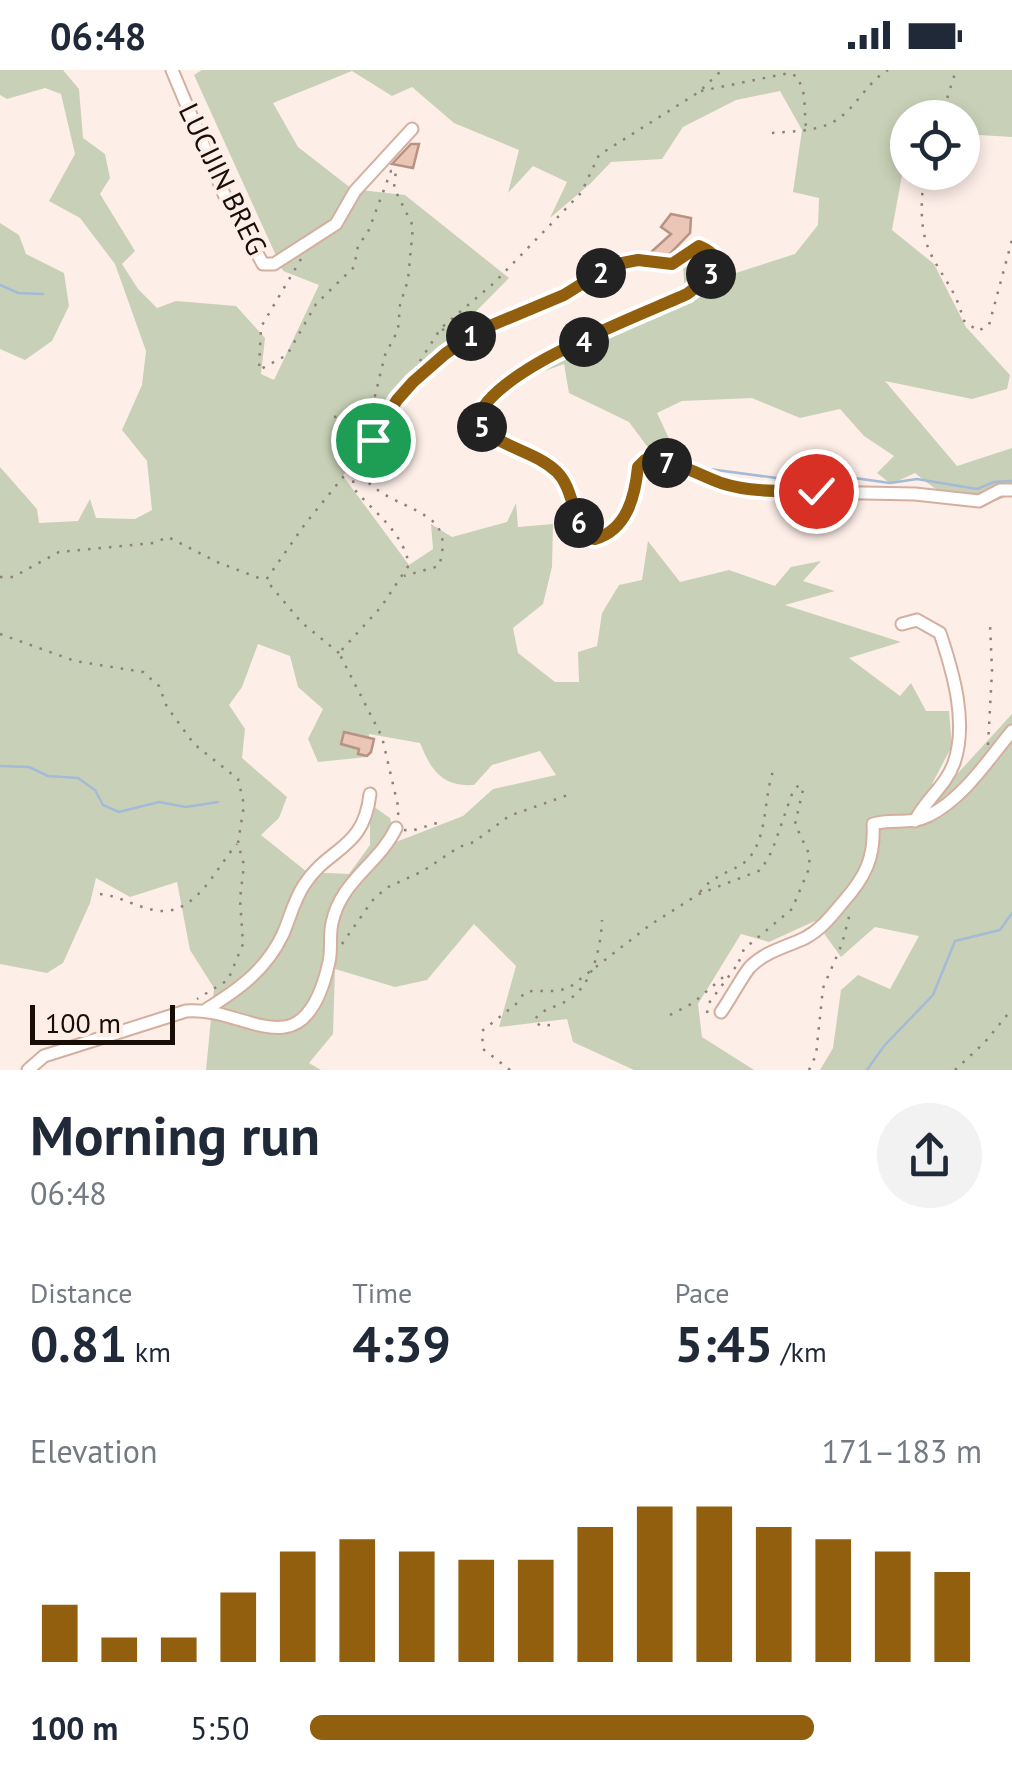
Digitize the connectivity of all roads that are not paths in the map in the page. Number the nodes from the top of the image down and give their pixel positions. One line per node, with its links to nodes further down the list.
1 (172, 70): 2 (street, LUCIJIN BREG)
2 (412, 129)
3 (686, 252): 4 (street)
4 (1012, 490)
5 (902, 624): 8 (street)
6 (1012, 731): 8 (street)
7 (370, 794): 10 (street)
8 (915, 820): 11 (street)
9 (396, 828): 10 (street)
10 (206, 1009): 12 (street)
11 (721, 1012)
12 (28, 1070)

